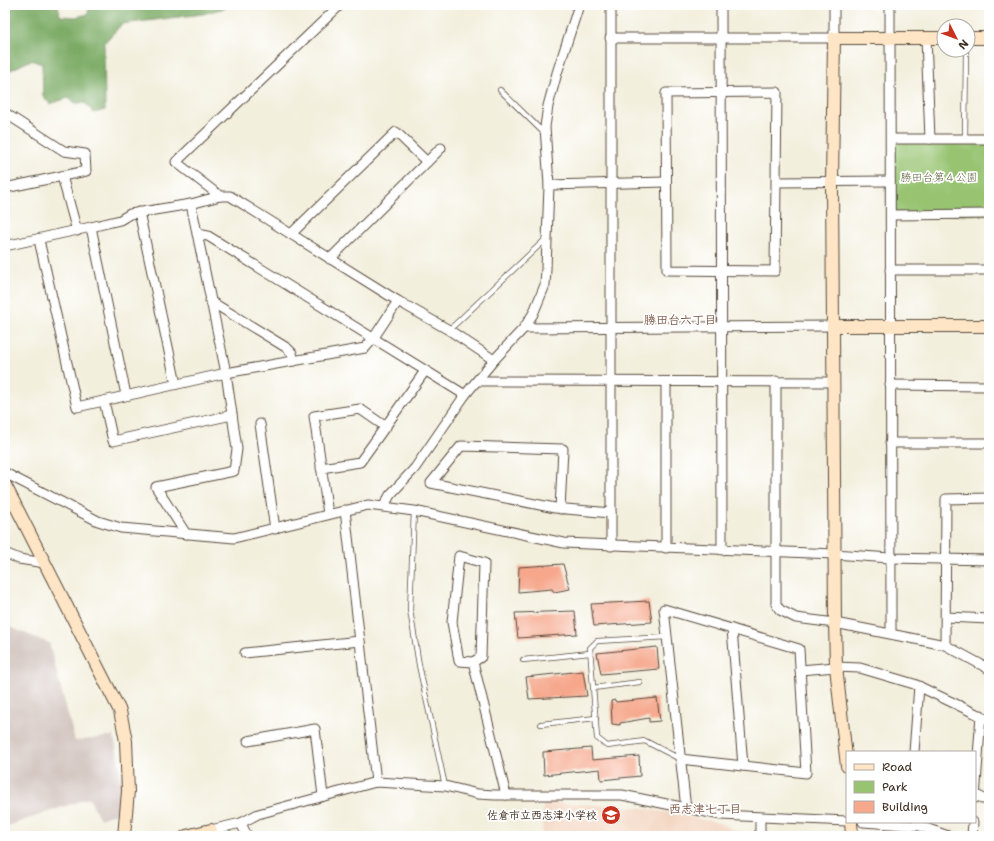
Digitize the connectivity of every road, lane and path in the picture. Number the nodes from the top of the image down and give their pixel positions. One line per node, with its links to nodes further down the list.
1 (340, 5): 34 (street)
2 (579, 5): 19 (street)
3 (611, 5): 7 (street)
4 (721, 5): 8 (street)
5 (834, 5): 9 (street)
6 (890, 5): 10 (street)
7 (610, 38): 8 (street); 31 (street)
8 (722, 38): 9 (street); 17 (street)
9 (834, 38): 10 (street); 30 (street)
10 (890, 38): 11 (street); 20 (street)
11 (926, 38): 12 (street); 21 (street)
12 (936, 38)
13 (976, 38): 14 (street)
14 (989, 38)
15 (966, 58): 22 (lane)
16 (500, 90): 19 (lane)
17 (720, 93): 28 (street); 29 (street); 49 (street)
18 (5, 113): 26 (street)
19 (545, 135): 32 (street)
20 (891, 139): 21 (street); 27 (street)
21 (930, 139): 22 (street)
22 (965, 139): 23 (street)
23 (989, 139)
24 (441, 148): 25 (street)
25 (427, 162): 42 (street); 46 (street)
26 (62, 176): 33 (street); 40 (street)
27 (890, 181): 30 (street); 38 (street)
28 (666, 182): 31 (street); 49 (street)
29 (777, 182): 30 (street); 49 (street)
30 (832, 183): 53 (street)
31 (610, 184): 32 (street); 52 (street)
32 (548, 185): 43 (street)
33 (5, 188)
34 (220, 196): 35 (street); 42 (street)
35 (191, 204): 36 (street); 41 (street)
36 (139, 212): 39 (street); 70 (street)
37 (989, 214): 38 (street)
38 (891, 215): 47 (street)
39 (91, 227): 40 (street); 73 (street)
40 (77, 231): 44 (street)
41 (197, 234): 50 (street); 59 (street)
42 (291, 234): 46 (street)
43 (546, 238): 57 (street); 58 (lane)
44 (39, 240): 45 (street); 75 (street)
45 (5, 246)
46 (330, 259): 51 (street)
47 (890, 270): 48 (street); 54 (street)
48 (989, 270)
49 (720, 272): 56 (street)
50 (210, 301): 61 (street); 63 (street)
51 (398, 301): 58 (street); 59 (street)
52 (611, 326): 56 (street); 57 (street); 67 (street)
53 (833, 326): 54 (street); 56 (street); 69 (street)
54 (890, 326): 55 (street); 71 (street)
55 (989, 326)
56 (722, 327): 65 (street)
57 (524, 328): 60 (street)
58 (449, 330): 60 (street)
59 (373, 339): 61 (street); 62 (street)
60 (494, 360): 64 (street)
61 (294, 361): 63 (street)
62 (425, 371): 74 (street); 78 (street)
63 (226, 373): 70 (street); 76 (street)
64 (477, 380): 67 (street); 74 (street)
65 (721, 381): 66 (street); 68 (street); 95 (street)
66 (776, 381): 69 (street); 96 (street)
67 (610, 382): 68 (street); 89 (street)
68 (666, 382): 94 (street)
69 (833, 382): 98 (street)
70 (176, 384): 73 (street)
71 (890, 385): 72 (street); 80 (street)
72 (989, 386)
73 (126, 395): 75 (street)
74 (465, 395): 85 (street)
75 (104, 401): 76 (street)
76 (232, 415): 92 (street)
77 (260, 424): 91 (street)
78 (386, 427): 81 (street); 81 (street)
79 (989, 442): 80 (street)
80 (890, 443): 99 (street)
81 (321, 468): 90 (street)
82 (5, 473): 92 (street)
83 (5, 485): 102 (street)
84 (989, 498): 100 (street)
85 (384, 506): 87 (street); 88 (street)
86 (560, 509): 86 (street); 89 (street)
87 (345, 510): 90 (street); 109 (street)
88 (414, 511): 93 (street); 132 (lane)
89 (611, 513): 93 (street)
90 (328, 514): 91 (street)
91 (275, 529): 92 (street)
92 (186, 534)
93 (611, 546): 94 (street)
94 (666, 548): 95 (street)
95 (722, 550): 96 (street)
96 (777, 552): 98 (street); 105 (street)
97 (5, 553): 102 (street)
98 (834, 554): 99 (street); 105 (street)
99 (890, 558): 100 (street); 107 (street)
100 (946, 560): 101 (street); 103 (street)
101 (989, 560)
102 (45, 564): 145 (street)
103 (946, 617): 104 (street); 110 (street)
104 (989, 619)
105 (835, 623): 107 (street); 115 (street)
106 (732, 629): 108 (street); 117 (street); 129 (street)
107 (891, 633): 110 (street)
108 (667, 637): 112 (lane); 128 (street)
109 (360, 641): 111 (street); 131 (street)
110 (945, 644): 116 (street)
111 (245, 653)
112 (590, 653): 113 (lane); 120 (lane)
113 (523, 660)
114 (473, 662): 114 (street); 133 (street)
115 (836, 667): 117 (street); 119 (street); 127 (street)
116 (989, 669)
117 (800, 670): 129 (street)
118 (640, 682): 120 (lane)
119 (919, 686): 121 (street); 126 (street)
120 (593, 688): 122 (lane)
121 (981, 715): 123 (street); 130 (street)
122 (596, 718): 124 (lane); 128 (lane)
123 (989, 720)
124 (541, 724)
125 (248, 741): 135 (street)
126 (914, 751)
127 (846, 757)
128 (680, 759): 129 (street); 137 (street)
129 (743, 766)
130 (976, 781)
131 (376, 782): 132 (street); 135 (street)
132 (444, 786): 133 (street)
133 (506, 795): 137 (street)
134 (976, 795): 136 (street)
135 (323, 796): 140 (street)
136 (989, 802)
137 (686, 809): 138 (street)
138 (760, 818): 139 (street); 148 (street)
139 (846, 821)
140 (241, 823): 144 (street); 147 (street)
141 (851, 823): 149 (street)
142 (877, 823): 150 (street)
143 (973, 823): 151 (street)
144 (212, 833): 146 (street)
145 (124, 836)
146 (186, 836)
147 (247, 836)
148 (760, 836)
149 (852, 836)
150 (948, 836)
151 (972, 836)

